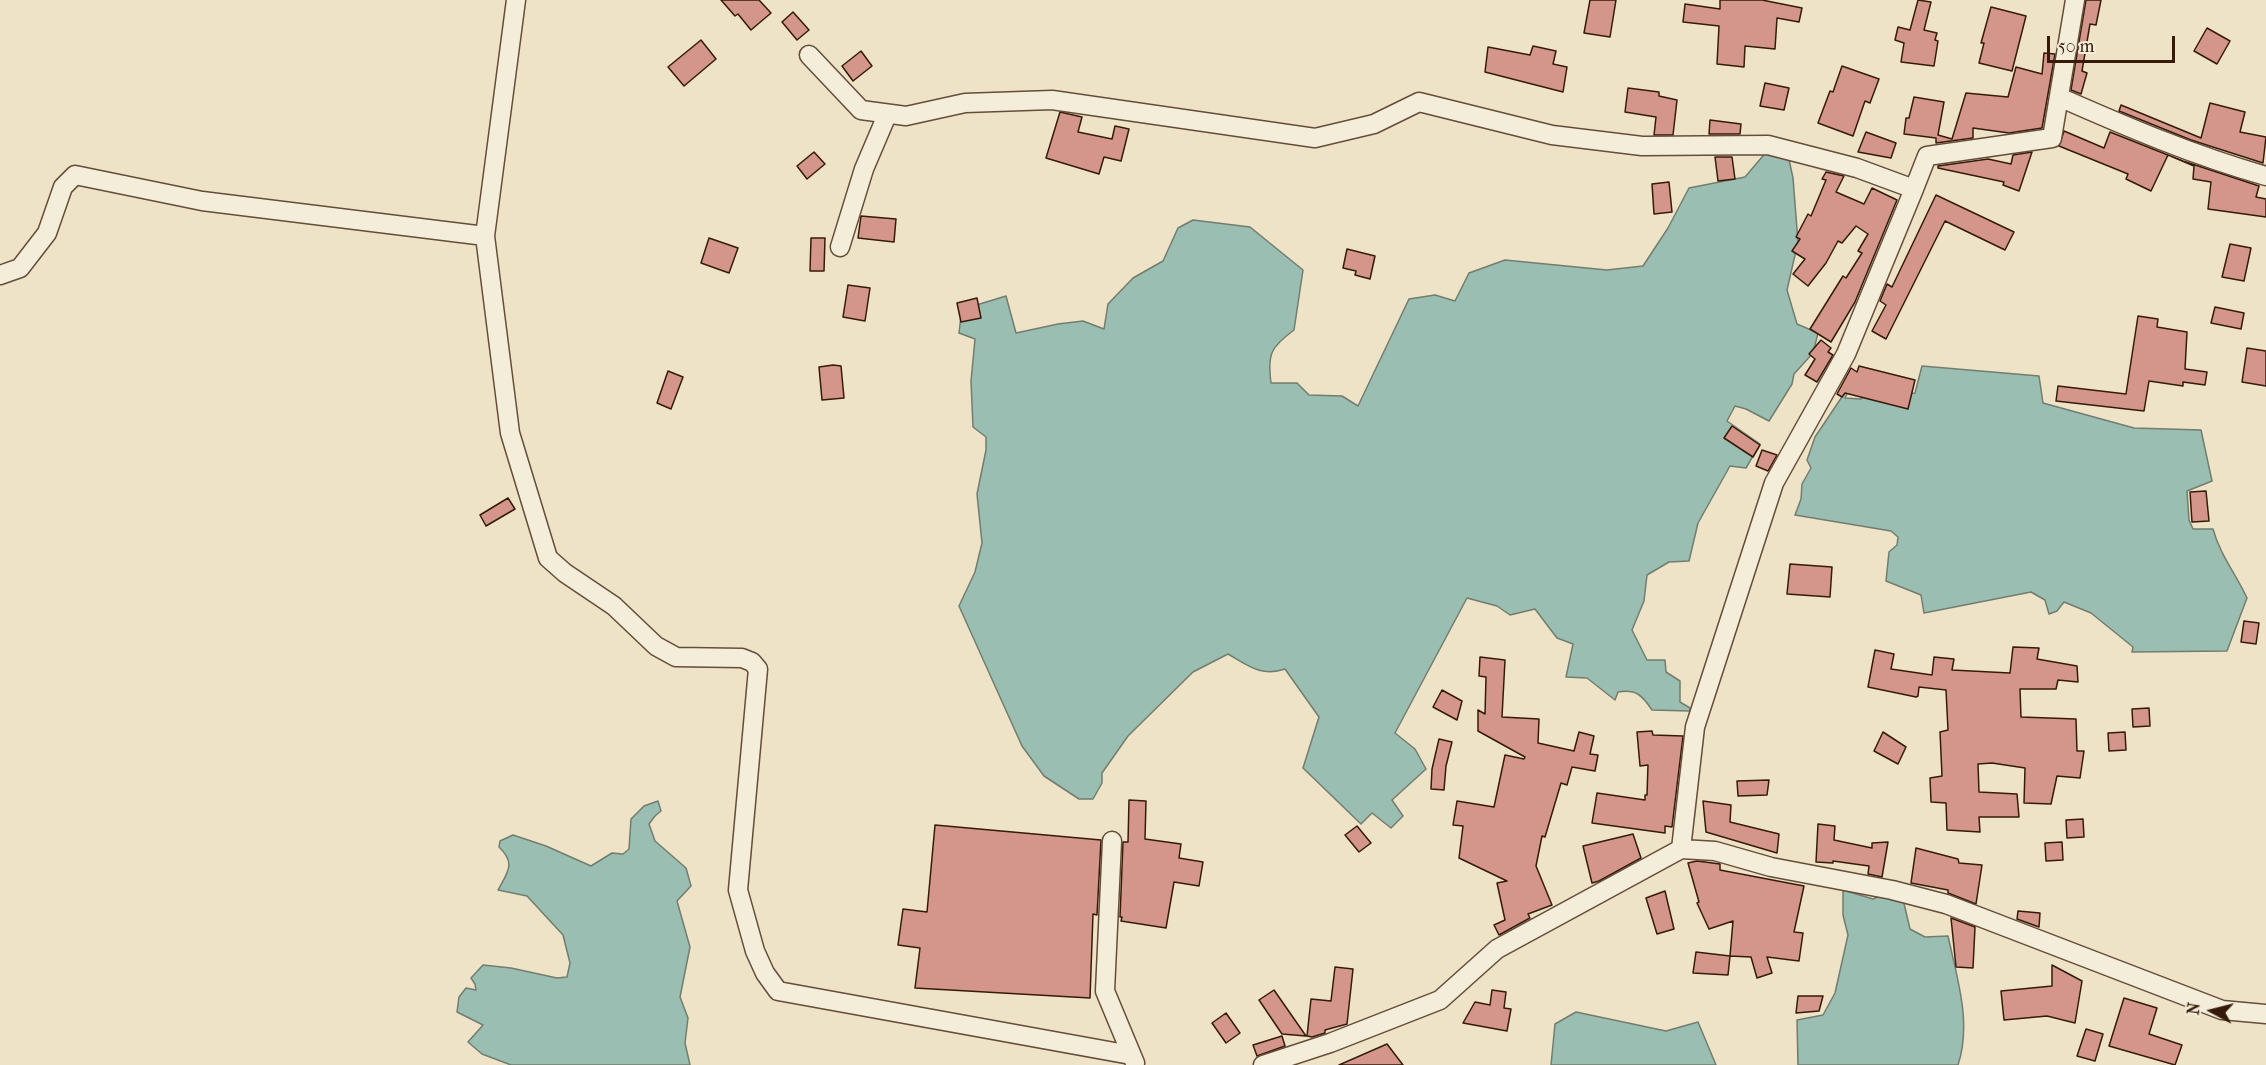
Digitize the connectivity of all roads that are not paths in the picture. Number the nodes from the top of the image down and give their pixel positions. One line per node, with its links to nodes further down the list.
1 (516, 0): 8 (street)
2 (2075, 0): 4 (street)
3 (809, 55): 5 (street)
4 (2059, 97): 6 (street); 7 (street)
5 (887, 115): 7 (street); 9 (street)
6 (2266, 176)
7 (1914, 189): 12 (street)
8 (485, 236): 10 (street); 14 (street)
9 (840, 247)
10 (0, 275)
11 (1112, 841): 14 (street)
12 (1681, 849): 13 (street); 15 (street)
13 (2266, 1014)
14 (1133, 1060)
15 (1263, 1065)

